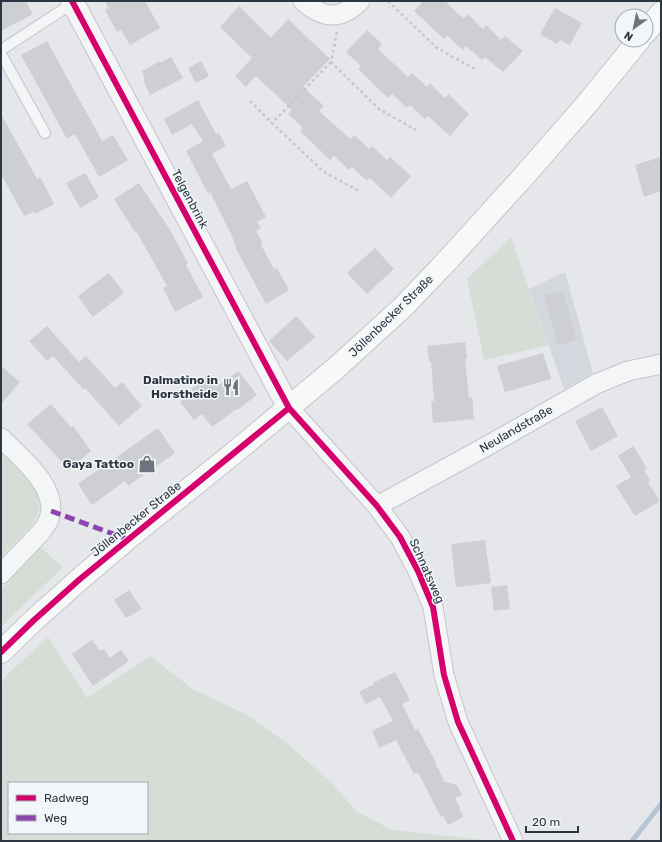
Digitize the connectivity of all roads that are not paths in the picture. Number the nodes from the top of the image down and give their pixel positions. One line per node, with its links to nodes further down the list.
1 (304, 1): 2 (street)
2 (360, 1)
3 (72, 2): 7 (lane); 11 (street, Telgenbrink)
4 (661, 13): 5 (main road)
5 (654, 22)
6 (632, 48): 11 (main road, Jöllenbecker Straße)
7 (1, 50)
8 (1, 54): 9 (lane)
9 (45, 133)
10 (661, 364): 13 (street, Neulandstraße)
11 (289, 408): 13 (street, Schnatsweg); 15 (main road, Jöllenbecker Straße)
12 (1, 438): 14 (street)
13 (376, 506): 16 (street, Schnatsweg)
14 (1, 574)
15 (1, 652)
16 (513, 841)

